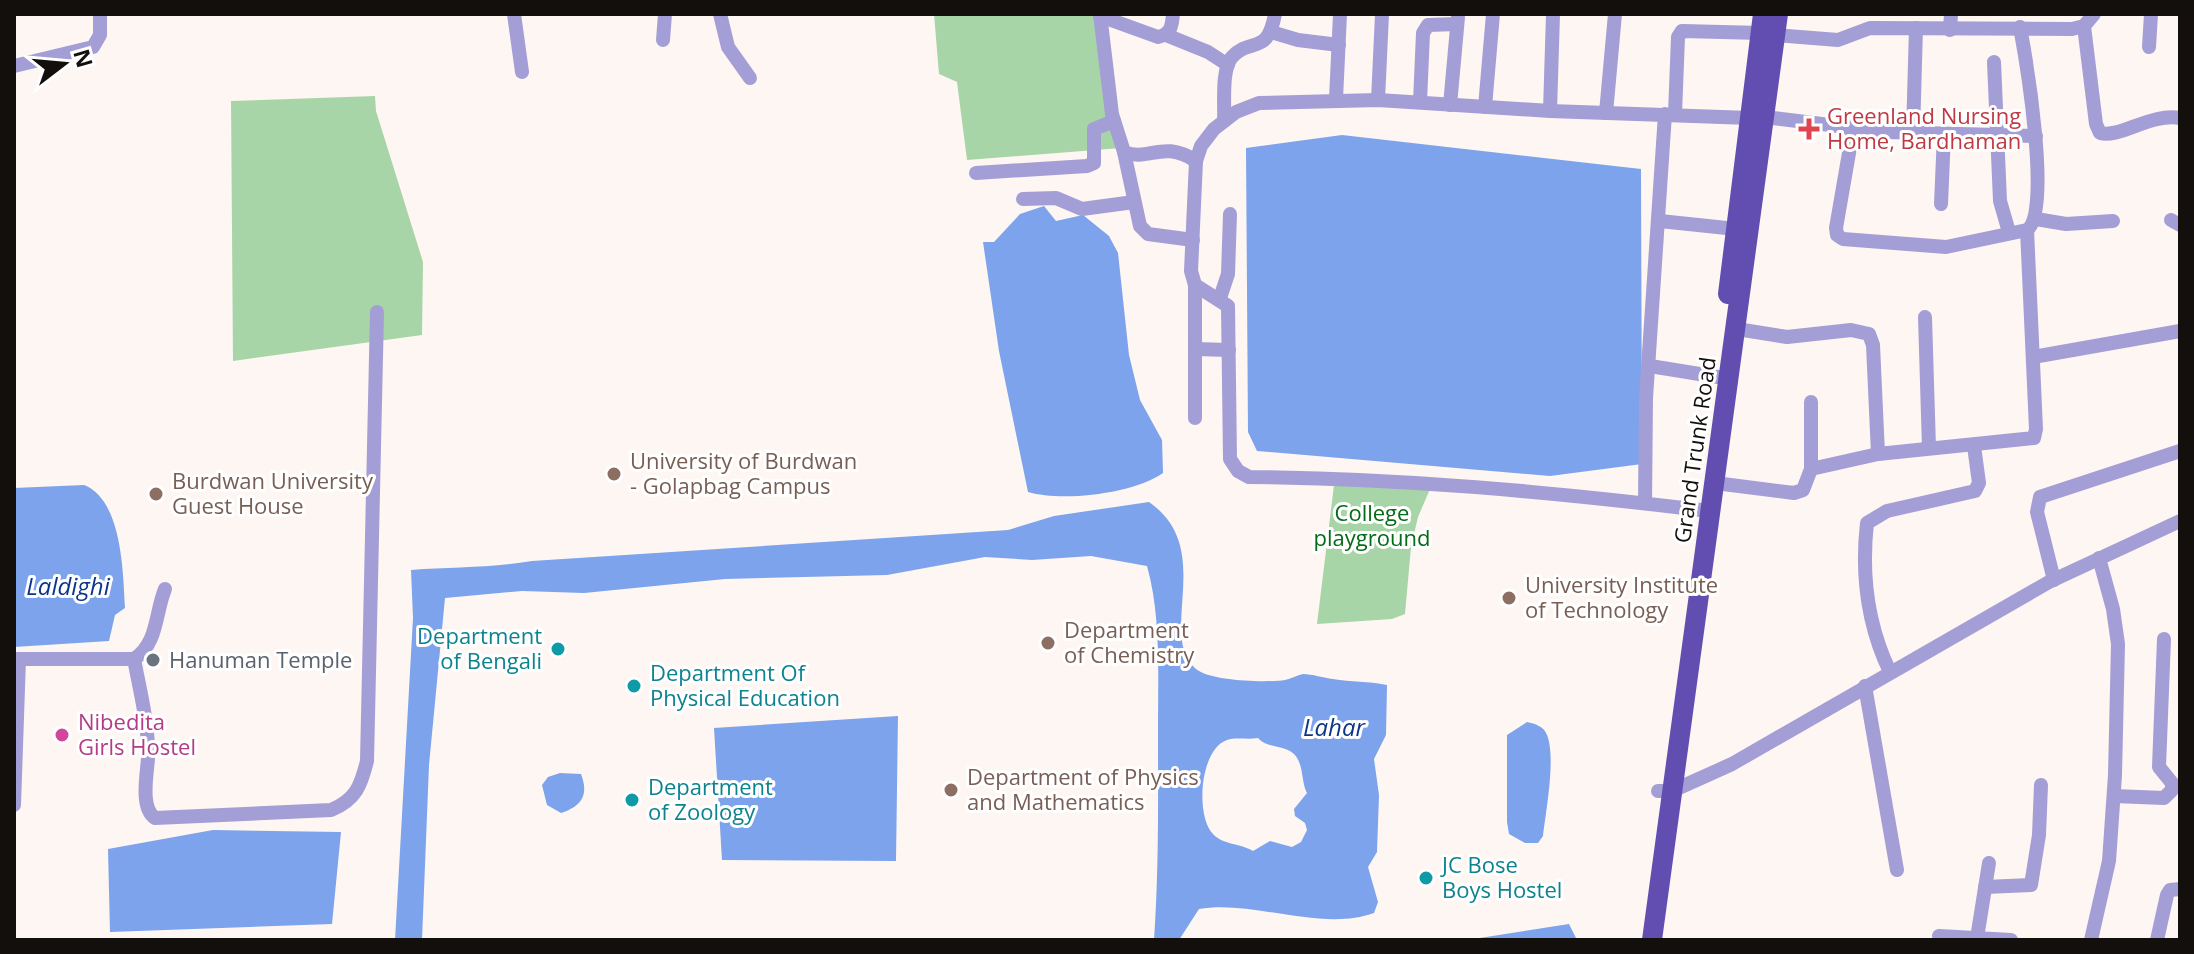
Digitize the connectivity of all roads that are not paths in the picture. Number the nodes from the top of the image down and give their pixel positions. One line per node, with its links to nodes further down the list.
1 (100, 14): 30 (street)
2 (514, 14): 31 (street)
3 (665, 14): 25 (street)
4 (720, 14): 32 (street)
5 (1173, 14): 24 (street)
6 (1275, 14): 23 (street)
7 (1340, 14): 26 (street)
8 (1382, 14): 34 (street)
9 (1493, 14): 37 (street)
10 (1553, 14): 38 (street)
11 (1615, 14): 39 (street)
12 (1951, 14): 22 (street)
13 (2094, 14): 19 (street)
14 (2151, 14): 27 (street)
15 (1100, 15): 24 (street); 43 (street)
16 (1458, 19): 35 (street); 36 (street)
17 (1898, 21): 18 (street); 21 (street)
18 (1769, 24): 40 (street); 41 (main road, Grand Trunk Road)
19 (2084, 26): 20 (street); 42 (street)
20 (2020, 27): 22 (street); 49 (street)
21 (1916, 28): 22 (street); 46 (street)
22 (1950, 30)
23 (1271, 32): 26 (street); 29 (street)
24 (1166, 35): 29 (street)
25 (663, 40)
26 (1339, 45): 33 (street)
27 (2149, 47)
28 (1994, 62): 48 (street)
29 (1228, 65): 44 (street)
30 (14, 66)
31 (522, 72)
32 (750, 78)
33 (1336, 99): 34 (street); 44 (street)
34 (1378, 100): 35 (street)
35 (1420, 102): 36 (street)
36 (1450, 105): 37 (street)
37 (1485, 107): 38 (street)
38 (1550, 111): 39 (street)
39 (1606, 113): 40 (street)
40 (1670, 114): 41 (street); 57 (street)
41 (1757, 117): 45 (street); 60 (main road, Grand Trunk Road); 67 (main road, Grand Trunk Road)
42 (2180, 118)
43 (1114, 121): 50 (street); 52 (street)
44 (1224, 121): 51 (street)
45 (1853, 130): 46 (street); 61 (street)
46 (1913, 133): 47 (street)
47 (1944, 134): 48 (street); 55 (street)
48 (1996, 136): 49 (street); 61 (street)
49 (2036, 136): 59 (street)
50 (1124, 152): 51 (street); 54 (street)
51 (1196, 161): 62 (street)
52 (976, 173)
53 (1023, 199): 54 (street)
54 (1134, 202): 62 (street)
55 (1941, 204)
56 (1230, 214): 64 (street)
57 (1660, 221): 60 (street); 72 (street)
58 (2113, 221): 59 (street)
59 (2031, 225): 61 (street); 71 (street)
60 (1736, 229): 73 (main road, Grand Trunk Road)
61 (2009, 232)
62 (1193, 240): 63 (street)
63 (1195, 285): 64 (street); 69 (street)
64 (1220, 298): 70 (street)
65 (377, 312): 90 (street)
66 (1925, 317): 77 (street)
67 (1737, 329): 79 (street); 81 (main road, Grand Trunk Road)
68 (2180, 331): 71 (street)
69 (1195, 349): 70 (street); 75 (street)
70 (1229, 350): 82 (street)
71 (2033, 357): 76 (street)
72 (1650, 366): 73 (street); 82 (street)
73 (1718, 377): 83 (main road, Grand Trunk Road)
74 (1811, 402): 80 (street)
75 (1195, 418)
76 (1974, 446): 77 (street); 91 (street)
77 (1929, 448): 79 (street)
78 (2180, 451): 86 (street)
79 (1878, 454): 80 (street)
80 (1811, 469): 81 (street)
81 (1715, 483): 95 (main road, Grand Trunk Road)
82 (1645, 503): 83 (street)
83 (1701, 510): 95 (main road, Grand Trunk Road)
84 (2180, 521): 85 (street)
85 (2099, 558): 86 (street); 96 (street)
86 (2054, 580): 91 (street)
87 (165, 589): 90 (street)
88 (2164, 639): 93 (street)
89 (16, 659): 90 (street); 97 (street)
90 (134, 659)
91 (1890, 672): 92 (street)
92 (1865, 686): 95 (street); 99 (street)
93 (2176, 784): 96 (street)
94 (2041, 785): 100 (street)
95 (1665, 791): 104 (main road, Grand Trunk Road); 105 (main road, Grand Trunk Road)
96 (2114, 796): 107 (street)
97 (14, 805)
98 (1989, 863): 100 (street)
99 (1897, 870)
100 (1985, 887): 103 (street)
101 (2180, 889): 108 (street)
102 (1939, 936): 103 (street)
103 (1977, 938): 106 (street)
104 (1638, 940)
105 (1652, 940)
106 (2011, 940)
107 (2091, 940)
108 (2157, 940)

